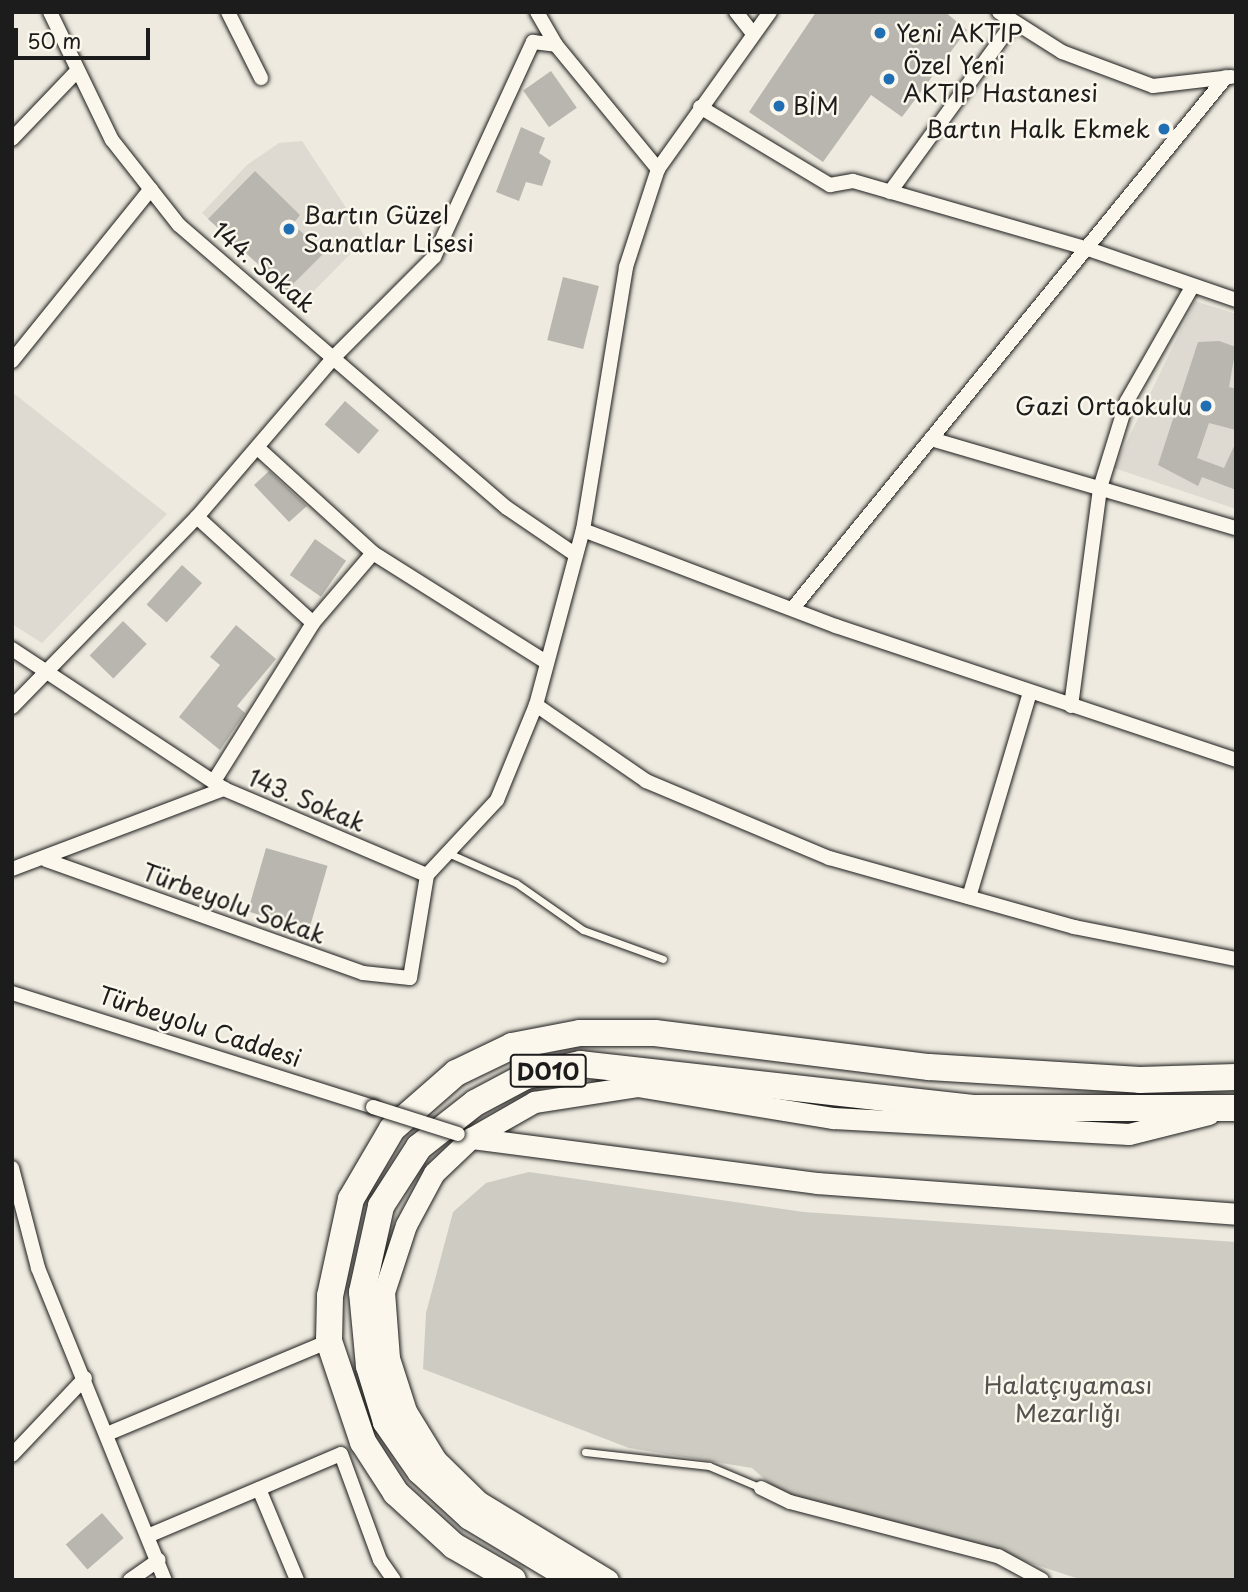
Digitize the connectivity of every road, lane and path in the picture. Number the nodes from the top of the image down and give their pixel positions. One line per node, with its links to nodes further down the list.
1 (50, 12): 10 (street, 144. Sokak)
2 (228, 12): 12 (street)
3 (537, 12): 9 (street)
4 (736, 12): 8 (street)
5 (770, 12): 8 (street)
6 (999, 12): 7 (street)
7 (1013, 23): 11 (street); 17 (street)
8 (753, 33): 13 (street)
9 (556, 45): 15 (street); 21 (street)
10 (78, 70): 14 (street); 16 (street, 144. Sokak)
11 (1231, 77): 18 (street)
12 (261, 78)
13 (699, 107): 15 (street); 17 (street)
14 (12, 139)
15 (658, 169): 28 (street)
16 (150, 189): 21 (street, 144. Sokak); 22 (street)
17 (890, 192): 18 (street)
18 (1088, 249): 19 (street); 23 (street)
19 (1192, 287): 20 (street); 25 (street)
20 (1236, 300)
21 (335, 356): 24 (street); 30 (street, 144. Sokak)
22 (12, 361)
23 (931, 439): 25 (street); 31 (street)
24 (260, 450): 26 (street); 29 (street)
25 (1100, 488): 27 (street); 38 (street)
26 (197, 517): 32 (street); 35 (street)
27 (1236, 527)
28 (583, 530): 30 (street); 31 (street)
29 (373, 553): 32 (street); 34 (street)
30 (576, 555): 34 (street)
31 (793, 608): 36 (street)
32 (313, 623): 41 (street)
33 (12, 649): 35 (street)
34 (546, 662): 37 (street)
35 (48, 670): 39 (street); 41 (street)
36 (1030, 692): 38 (street); 46 (street)
37 (536, 705): 42 (street); 46 (street)
38 (1071, 706): 40 (street)
39 (12, 707)
40 (1236, 760)
41 (219, 785): 43 (street, 143. Sokak); 45 (street, 143. Sokak)
42 (448, 853): 45 (street); 47 (lane)
43 (46, 860): 44 (street, 143. Sokak); 45 (street, Türbeyolu Sokak)
44 (12, 869)
45 (427, 875)
46 (969, 897): 48 (street)
47 (663, 959)
48 (1236, 959)
49 (12, 993): 52 (street, Türbeyolu Caddesi, bridge)
50 (1236, 1077): 55 (highway, D010)
51 (1236, 1108): 52 (street); 69 (highway, D010)
52 (465, 1136): 54 (street); 70 (street)
53 (14, 1176): 56 (street)
54 (1236, 1214)
55 (329, 1341): 57 (street); 68 (highway, D010)
56 (85, 1378): 57 (street); 59 (street)
57 (107, 1434): 62 (street)
58 (585, 1452): 60 (lane)
59 (12, 1455)
60 (761, 1488): 71 (street)
61 (259, 1489): 62 (street); 66 (street); 67 (street)
62 (150, 1535): 63 (street)
63 (159, 1560): 64 (street); 65 (street)
64 (130, 1580)
65 (165, 1580)
66 (297, 1580)
67 (394, 1580)
68 (513, 1580)
69 (575, 1580)
70 (608, 1580)
71 (1042, 1580)

